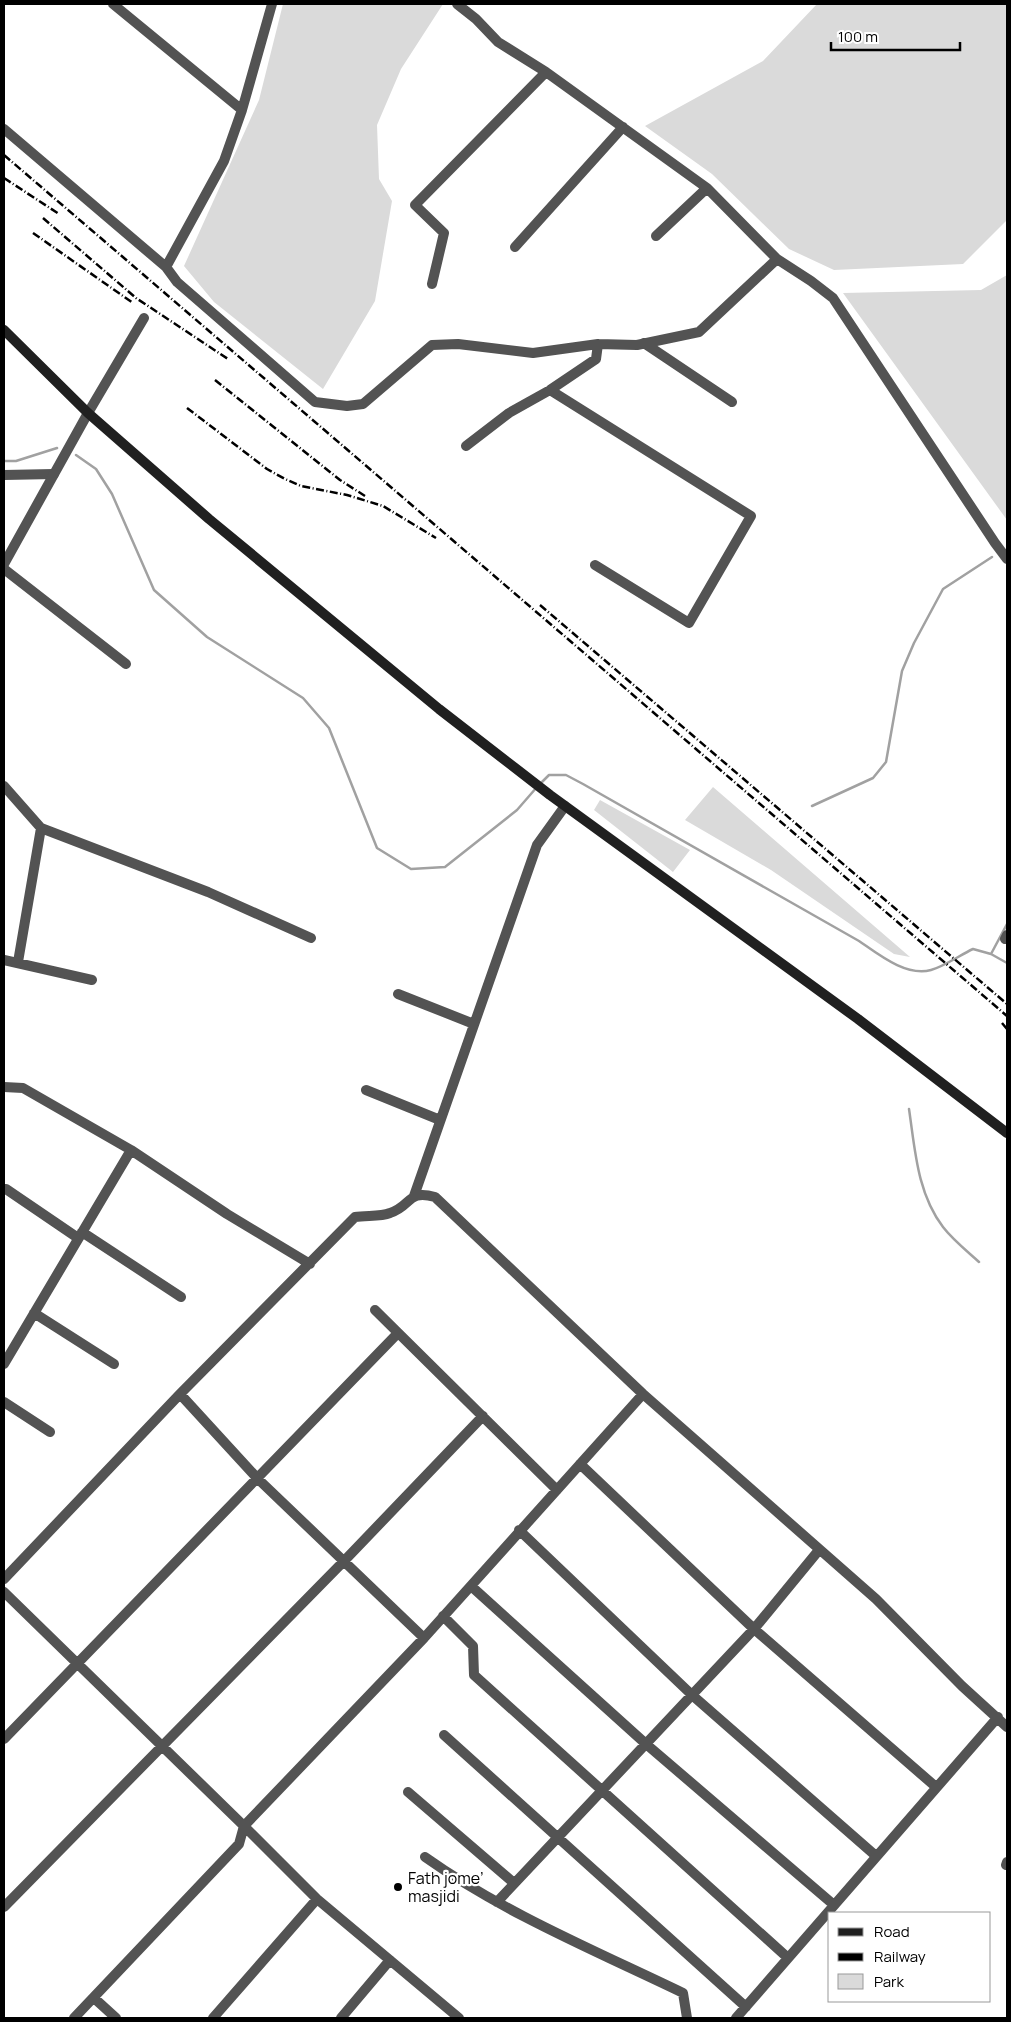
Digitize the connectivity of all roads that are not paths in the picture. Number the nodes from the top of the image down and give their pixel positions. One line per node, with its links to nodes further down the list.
1 (113, 4): 5 (street)
2 (272, 4): 5 (street)
3 (457, 4): 4 (street)
4 (546, 72): 6 (street); 13 (street)
5 (242, 110): 12 (street)
6 (623, 127): 8 (street); 10 (street)
7 (4, 129): 12 (street)
8 (707, 188): 9 (street); 11 (street)
9 (656, 236)
10 (515, 247)
11 (777, 259): 16 (street); 24 (street)
12 (166, 267): 17 (street)
13 (432, 284)
14 (144, 318): 20 (street)
15 (4, 330): 20 (main road)
16 (644, 343): 17 (street); 19 (street)
17 (598, 344): 18 (street)
18 (550, 390): 21 (street); 26 (street)
19 (732, 402)
20 (88, 413): 22 (street); 30 (main road)
21 (466, 446)
22 (54, 474): 23 (street); 25 (street)
23 (4, 475)
24 (1007, 559)
25 (4, 564)
26 (595, 565)
27 (4, 569): 28 (street)
28 (126, 664)
29 (4, 786): 31 (street)
30 (565, 806): 37 (street); 41 (main road)
31 (41, 828): 32 (street); 34 (street)
32 (311, 938)
33 (4, 960): 34 (street)
34 (18, 962): 35 (street)
35 (92, 980)
36 (398, 994): 37 (street)
37 (474, 1024): 40 (street)
38 (4, 1087): 42 (street)
39 (366, 1090): 40 (street)
40 (440, 1120): 44 (street)
41 (1007, 1133)
42 (131, 1150): 45 (street); 46 (street)
43 (6, 1189): 45 (street)
44 (414, 1196): 46 (street); 55 (street)
45 (80, 1235): 47 (street); 49 (street)
46 (310, 1264): 54 (street)
47 (181, 1297)
48 (375, 1310): 50 (street)
49 (34, 1313): 51 (street); 53 (street)
50 (398, 1334): 57 (street); 60 (street)
51 (7, 1349): 52 (street)
52 (4, 1364)
53 (114, 1364)
54 (180, 1394): 60 (street); 65 (street)
55 (643, 1394): 59 (street); 63 (street)
56 (4, 1402): 58 (street)
57 (483, 1416): 61 (street); 64 (street)
58 (50, 1432)
59 (580, 1464): 61 (street); 69 (street)
60 (258, 1479): 64 (street); 71 (street)
61 (557, 1490): 62 (street)
62 (519, 1530): 66 (street); 72 (street)
63 (819, 1550): 69 (street); 73 (street)
64 (344, 1560): 70 (street); 78 (street)
65 (4, 1579)
66 (471, 1586): 68 (street); 77 (street)
67 (4, 1592): 71 (street)
68 (443, 1616): 70 (street); 80 (street)
69 (754, 1629): 72 (street); 79 (street)
70 (424, 1638): 82 (street)
71 (78, 1665): 76 (street); 78 (street)
72 (692, 1695): 77 (street); 84 (street)
73 (998, 1717): 74 (street); 79 (street)
74 (1007, 1727)
75 (444, 1735): 83 (street)
76 (4, 1739)
77 (646, 1744): 80 (street); 89 (street)
78 (162, 1745): 82 (street); 90 (street)
79 (936, 1787): 84 (street)
80 (603, 1790): 83 (street); 91 (street)
81 (408, 1792): 86 (street)
82 (244, 1826): 87 (street); 93 (street)
83 (558, 1838): 86 (street); 94 (street)
84 (876, 1856): 89 (street)
85 (425, 1857): 88 (street)
86 (514, 1883): 88 (street)
87 (316, 1899): 92 (street); 97 (street)
88 (497, 1902): 100 (street)
89 (834, 1905): 91 (street)
90 (4, 1907)
91 (788, 1958): 94 (street)
92 (390, 1960): 98 (street); 99 (street)
93 (94, 1998): 95 (street); 96 (street)
94 (746, 2007): 101 (street)
95 (74, 2018)
96 (116, 2018)
97 (213, 2018)
98 (341, 2018)
99 (459, 2018)
100 (687, 2018)
101 (736, 2018)

